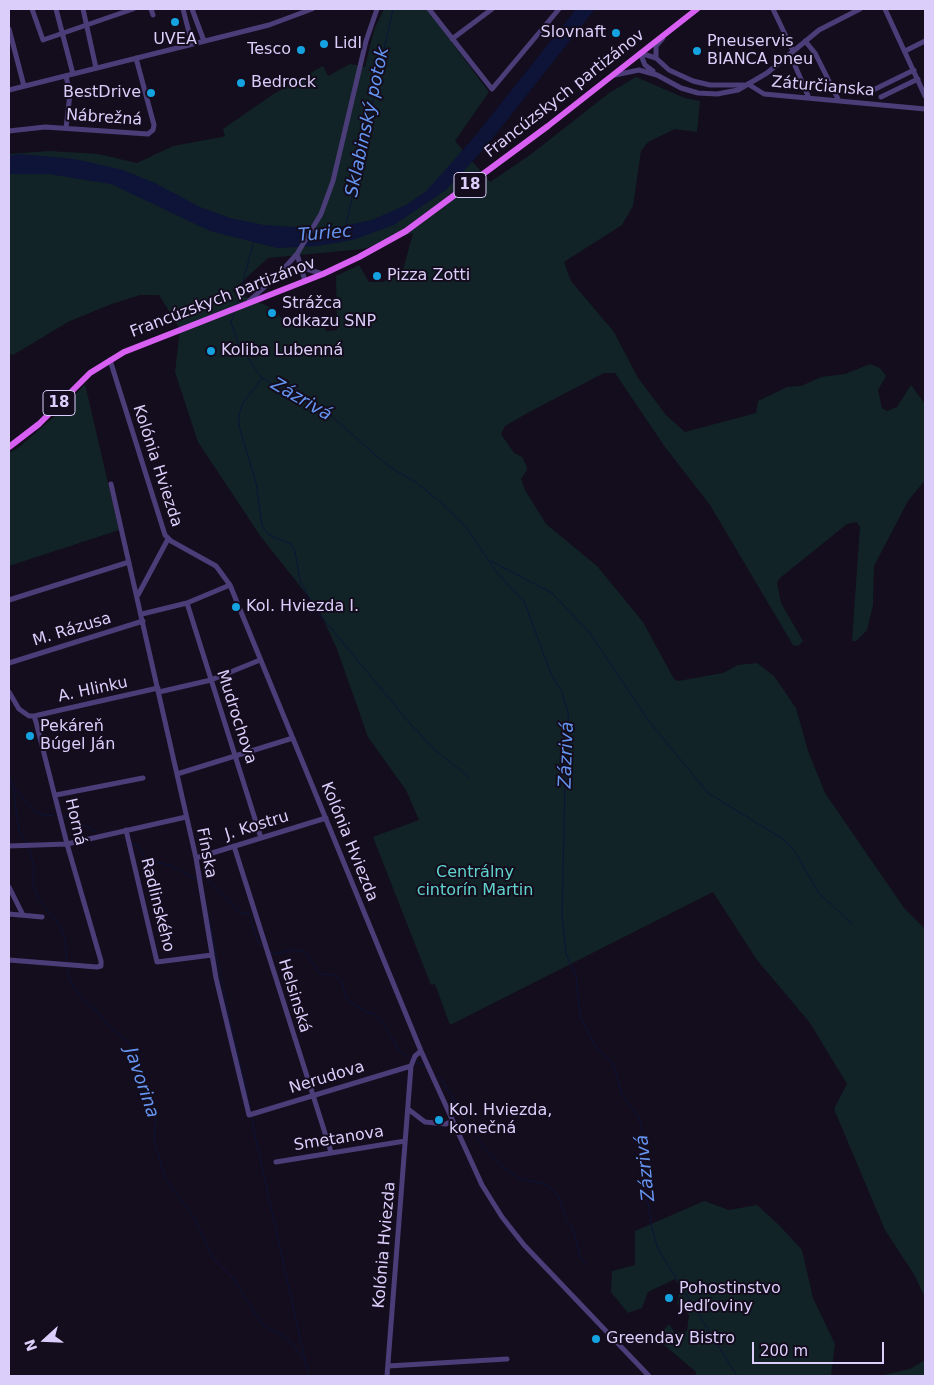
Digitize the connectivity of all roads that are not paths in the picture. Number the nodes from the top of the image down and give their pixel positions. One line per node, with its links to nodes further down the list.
1 (32, 9): 21 (street)
2 (56, 9): 21 (street)
3 (83, 9): 18 (street)
4 (132, 9): 16 (street)
5 (183, 9): 26 (street)
6 (192, 9): 23 (street)
7 (312, 9): 17 (street)
8 (377, 9): 50 (street)
9 (429, 9): 22 (street)
10 (492, 9): 22 (street)
11 (559, 9): 22 (street)
12 (697, 9): 20 (main road, Francúzskych partizánov / 18)
13 (772, 9): 29 (street)
14 (860, 9): 24 (street)
15 (885, 9): 27 (street)
16 (117, 11): 18 (street)
17 (299, 11): 23 (street)
18 (85, 25): 21 (street); 32 (street)
19 (9, 29): 40 (street)
20 (670, 30): 28 (main road, Francúzskych partizánov / 18); 31 (street)
21 (63, 33): 34 (street)
22 (452, 39)
23 (204, 41): 26 (street)
24 (805, 41): 29 (street); 46 (street)
25 (925, 41): 27 (street)
26 (192, 44): 30 (street)
27 (905, 51): 33 (street)
28 (640, 53): 31 (street); 35 (street); 37 (main road, Francúzskych partizánov / 18)
29 (792, 53): 39 (street); 45 (street)
30 (136, 58): 32 (street); 48 (street, Nábrežná)
31 (656, 58): 39 (street)
32 (96, 68): 34 (street)
33 (914, 70): 38 (street); 42 (street)
34 (73, 74): 36 (street)
35 (657, 75): 37 (street); 39 (street)
36 (66, 76): 40 (street); 48 (street)
37 (610, 76): 52 (main road, Francúzskych partizánov / 18)
38 (918, 79): 43 (street); 44 (street)
39 (746, 85): 45 (street, Záturčianska)
40 (24, 86): 41 (street)
41 (9, 90)
42 (865, 94)
43 (925, 96)
44 (881, 97)
45 (809, 98): 46 (street, Záturčianska)
46 (839, 101): 47 (street, Záturčianska)
47 (925, 109)
48 (66, 128): 49 (street, Nábrežná)
49 (9, 130)
50 (298, 252): 51 (street); 54 (street)
51 (300, 267): 52 (street); 53 (street)
52 (322, 274): 53 (main road, Francúzskych partizánov / 18)
53 (305, 281): 54 (main road, Francúzskych partizánov / 18)
54 (249, 301): 55 (main road, Francúzskych partizánov / 18)
55 (110, 360): 56 (main road, Francúzskych partizánov / 18); 58 (street, Kolónia Hviezda)
56 (9, 447)
57 (111, 484): 59 (street, Fínska)
58 (168, 539): 60 (street, Kolónia Hviezda); 61 (street)
59 (129, 562): 61 (street, Fínska); 62 (street)
60 (230, 586): 63 (street); 66 (street, Kolónia Hviezda)
61 (137, 595): 64 (street, Fínska)
62 (9, 600)
63 (187, 603): 64 (street); 68 (street, Mudrochova)
64 (142, 614): 65 (street, Fínska)
65 (143, 621): 67 (street, M. Rázusa); 69 (street, Fínska)
66 (260, 660): 68 (street, A. Hlinku); 72 (street, Kolónia Hviezda)
67 (9, 663)
68 (211, 680): 69 (street, A. Hlinku); 73 (street, Mudrochova)
69 (158, 690): 71 (street, A. Hlinku); 74 (street, Fínska)
70 (9, 692): 71 (street)
71 (34, 716): 76 (street, Horná)
72 (292, 738): 73 (street); 78 (street, Kolónia Hviezda)
73 (235, 756): 74 (street); 80 (street, Mudrochova)
74 (177, 774): 77 (street, Fínska)
75 (144, 778): 76 (street)
76 (56, 795): 81 (street, Horná)
77 (186, 817): 79 (street); 84 (street, Fínska)
78 (326, 818): 80 (street, J. Kostru); 91 (street, Kolónia Hviezda)
79 (126, 830): 81 (street); 89 (street, Radlinského)
80 (261, 838): 83 (street, J. Kostru)
81 (67, 844): 82 (street); 90 (street, Horná)
82 (9, 846)
83 (234, 846): 84 (street, J. Kostru); 93 (street, Helsinská)
84 (196, 858): 89 (street, Fínska)
85 (9, 887): 87 (street)
86 (9, 914): 87 (street)
87 (24, 915): 88 (street)
88 (42, 917)
89 (212, 955): 95 (street, Fínska)
90 (9, 960)
91 (421, 1051): 92 (street, Kolónia Hviezda); 96 (street)
92 (411, 1066): 93 (street, Nerudova); 94 (street, Kolónia Hviezda)
93 (312, 1095): 95 (street, Nerudova); 98 (street, Helsinská)
94 (408, 1109): 96 (street); 97 (street, Kolónia Hviezda)
95 (249, 1115)
96 (452, 1121): 103 (street)
97 (405, 1141): 98 (street, Smetanova); 101 (street, Kolónia Hviezda)
98 (331, 1152): 99 (street, Smetanova)
99 (276, 1162)
100 (507, 1359): 101 (street)
101 (388, 1366): 102 (street, Kolónia Hviezda)
102 (387, 1376)
103 (649, 1376)

